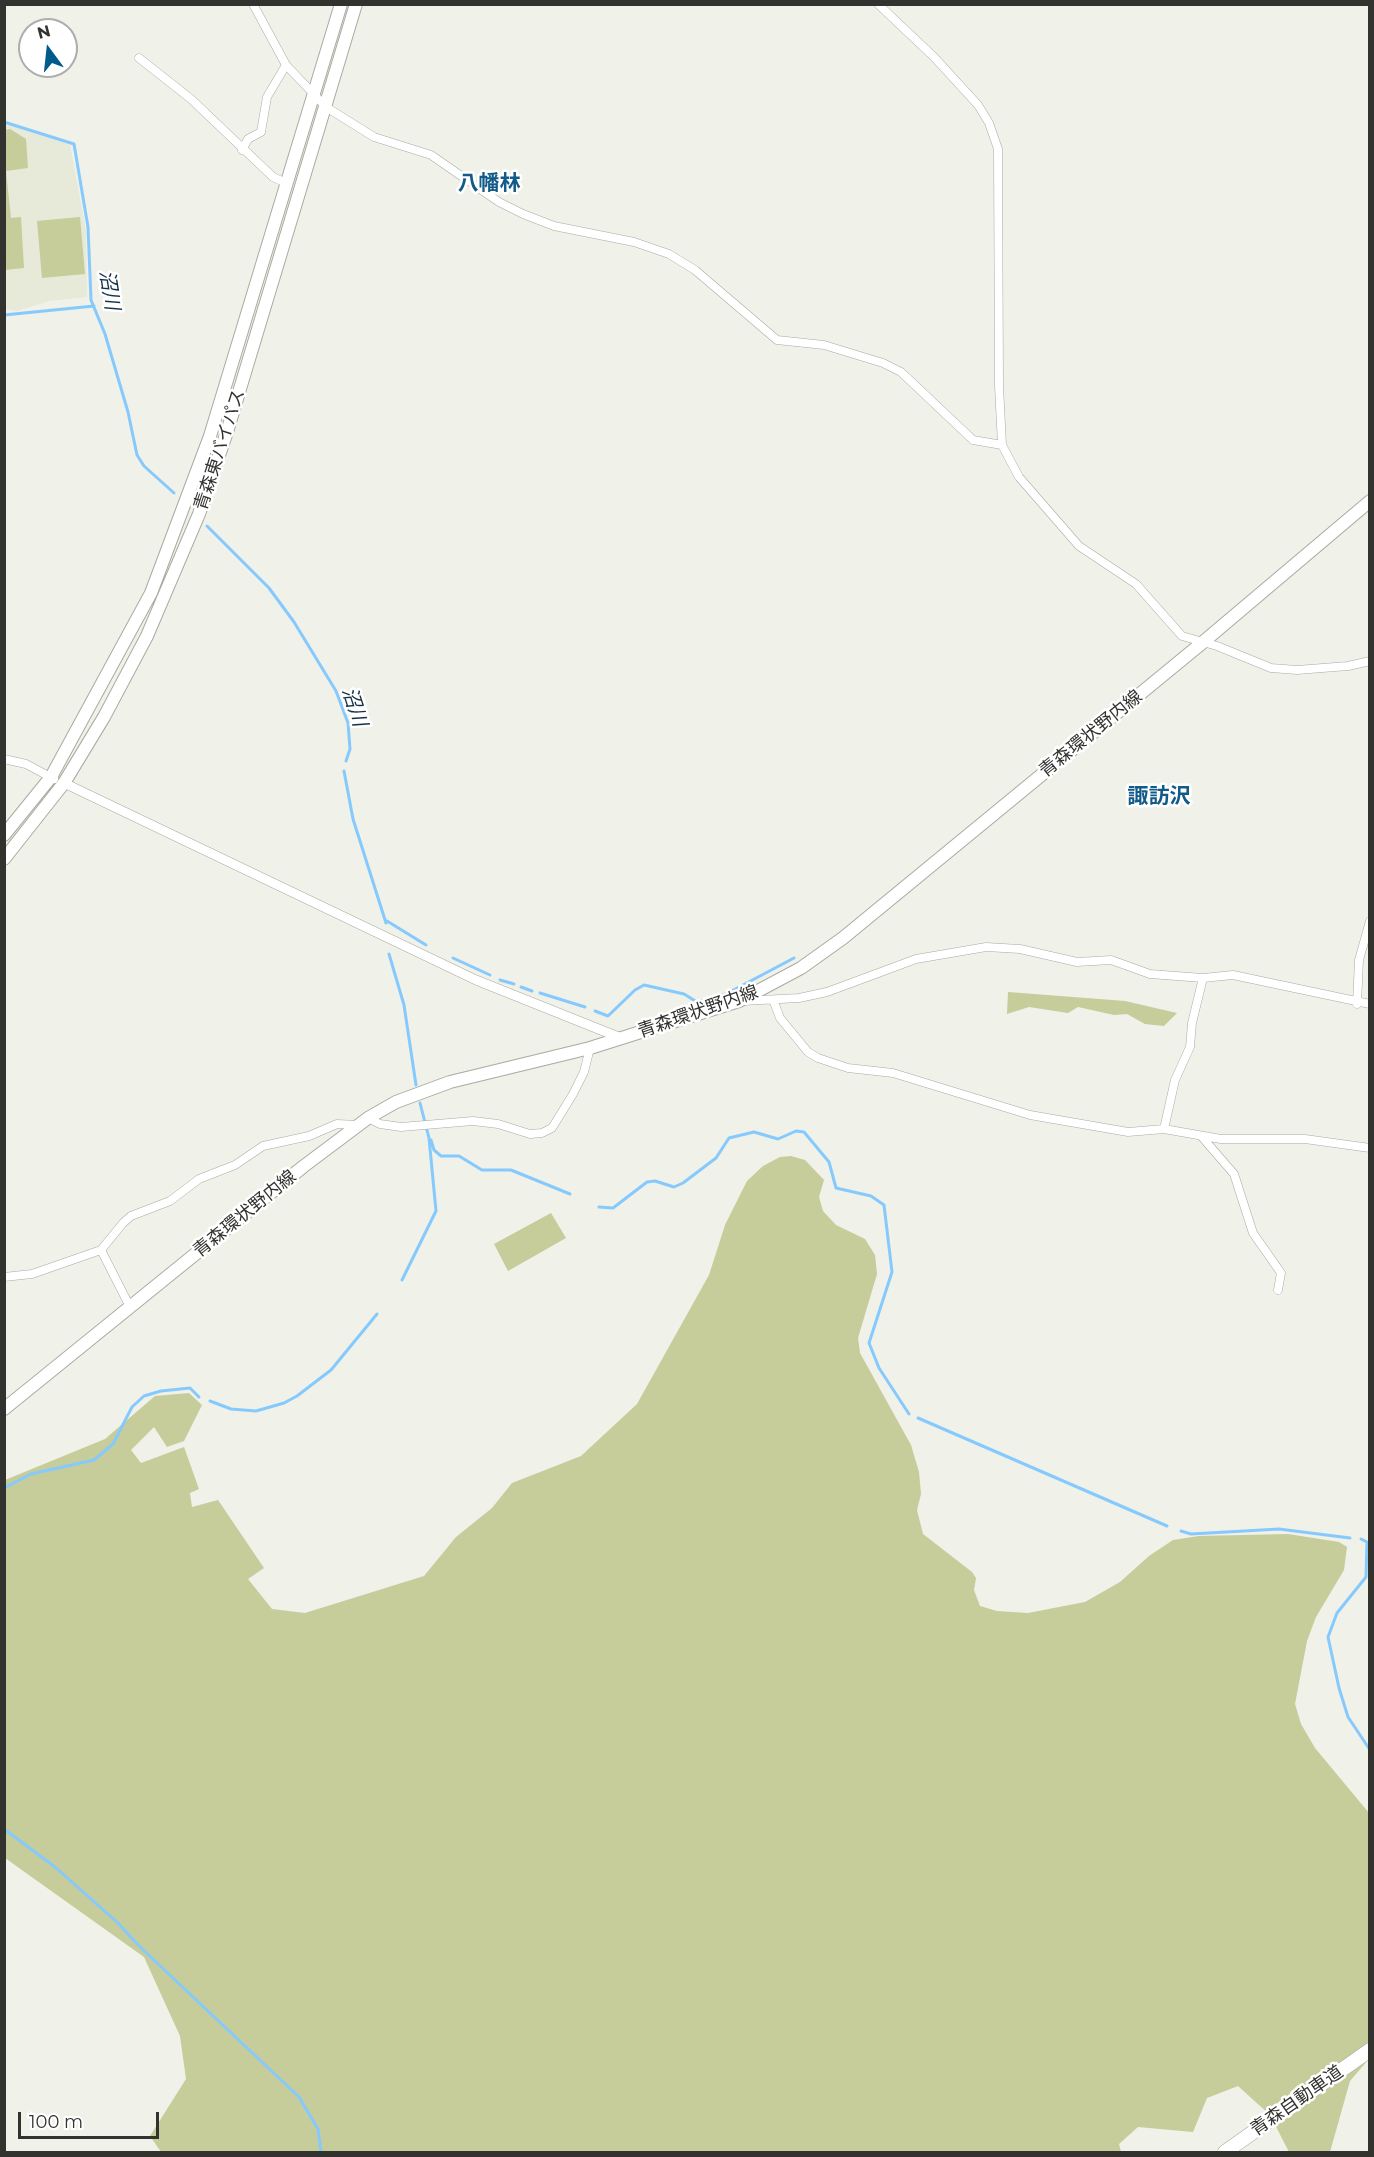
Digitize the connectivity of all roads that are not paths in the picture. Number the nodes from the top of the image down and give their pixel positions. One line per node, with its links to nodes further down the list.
1 (252, 4): 6 (street)
2 (341, 4): 7 (main road, 青森東バイパス)
3 (356, 4): 8 (main road, 青森東バイパス)
4 (878, 4): 11 (street)
5 (139, 58): 9 (street)
6 (286, 65): 7 (street); 9 (street)
7 (314, 92): 8 (street); 10 (main road, 青森東バイパス)
8 (326, 107): 11 (street); 17 (main road, 青森東バイパス)
9 (242, 150): 10 (street)
10 (286, 183): 16 (main road, 青森東バイパス)
11 (1002, 445): 13 (street)
12 (1370, 501): 13 (main road, 青森環状野内線)
13 (1202, 643): 14 (street); 22 (main road, 青森環状野内線)
14 (1370, 661)
15 (4, 759): 16 (street)
16 (51, 777): 17 (street); 18 (main road, 青森東バイパス)
17 (64, 783): 19 (main road, 青森東バイパス); 26 (street)
18 (4, 836)
19 (4, 859)
20 (1370, 921): 24 (street)
21 (1203, 978): 23 (street); 24 (street); 29 (street)
22 (739, 1002): 23 (street); 26 (main road, 青森環状野内線)
23 (774, 1002): 29 (street)
24 (1357, 1004): 25 (street)
25 (1370, 1004)
26 (621, 1038): 27 (main road, 青森環状野内線)
27 (590, 1048): 28 (main road, 青森環状野内線); 28 (street)
28 (363, 1121): 32 (street); 35 (main road, 青森環状野内線)
29 (1164, 1130): 30 (street)
30 (1202, 1137): 31 (street); 34 (street)
31 (1370, 1148)
32 (101, 1250): 33 (street); 35 (street)
33 (4, 1277)
34 (1278, 1290)
35 (130, 1307): 36 (main road, 青森環状野内線)
36 (4, 1409)
37 (1370, 2050): 38 (highway, 青森自動車道)
38 (1225, 2152)

